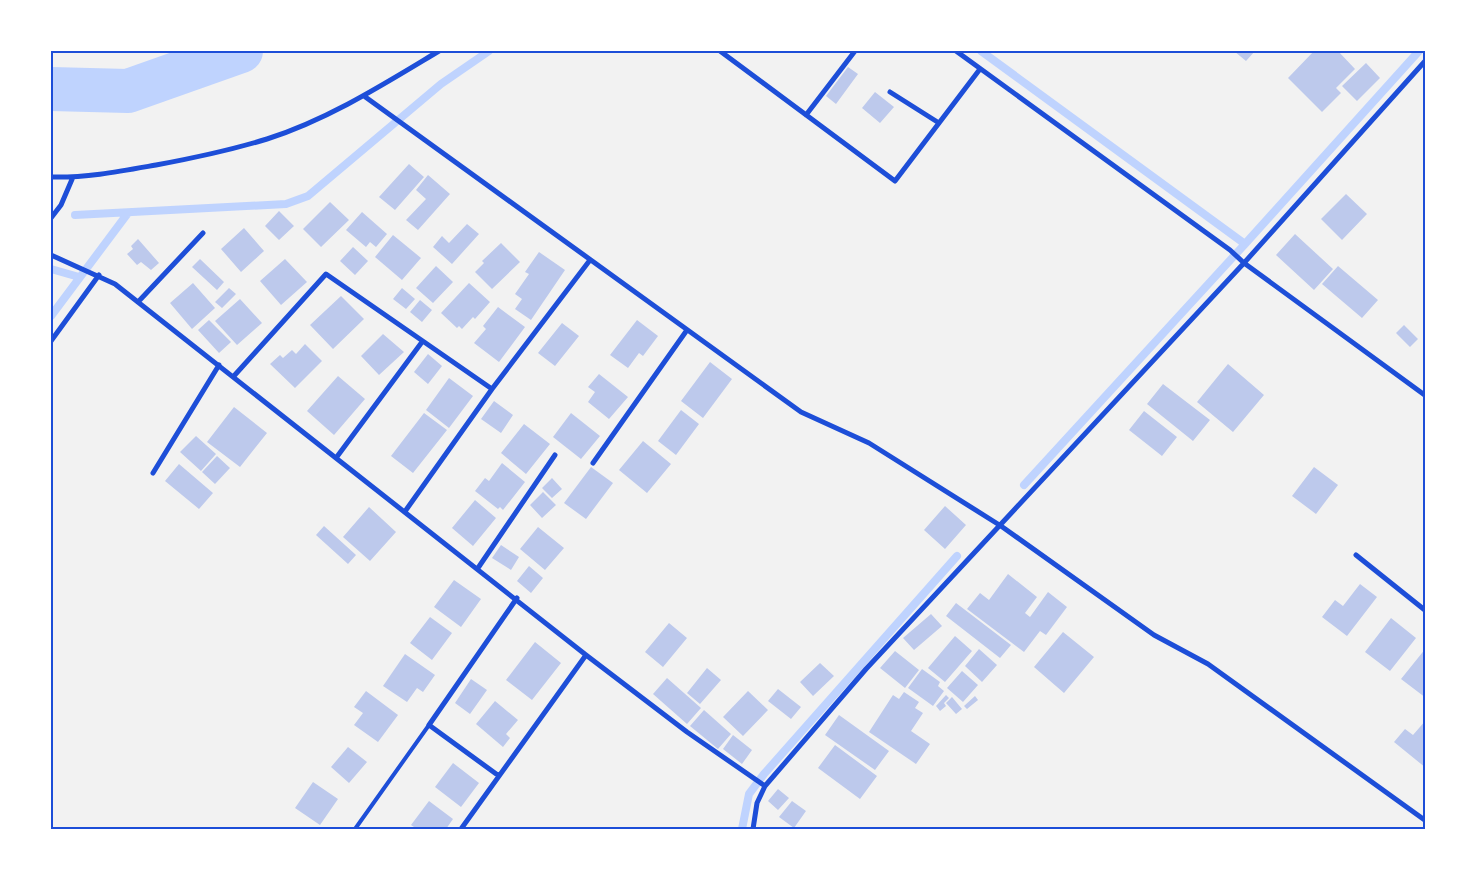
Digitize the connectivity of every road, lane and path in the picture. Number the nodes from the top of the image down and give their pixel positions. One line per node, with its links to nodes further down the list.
1 (439, 51): 8 (street)
2 (720, 51): 9 (street)
3 (855, 51): 9 (street)
4 (956, 51): 6 (street)
5 (1426, 60): 17 (street)
6 (980, 69): 10 (street); 17 (street)
7 (890, 92): 10 (street)
8 (364, 96): 12 (street); 16 (street)
9 (806, 115): 10 (street)
10 (939, 123)
11 (51, 177): 12 (street)
12 (73, 177): 13 (street)
13 (51, 218)
14 (203, 233): 19 (street)
15 (51, 255): 18 (street)
16 (590, 260): 20 (street); 25 (street)
17 (1242, 261): 26 (street); 32 (street)
18 (99, 275): 19 (street); 21 (street)
19 (138, 302): 23 (street)
20 (687, 330): 29 (street); 32 (street)
21 (51, 341)
22 (422, 342): 24 (street); 25 (street); 28 (street)
23 (219, 365): 24 (street); 30 (street)
24 (234, 377): 28 (street)
25 (492, 389): 31 (street)
26 (1426, 396)
27 (556, 455): 34 (street)
28 (336, 458): 31 (street)
29 (593, 463)
30 (153, 473)
31 (406, 510): 34 (street)
32 (1001, 526): 40 (street); 41 (street)
33 (1356, 555): 36 (street)
34 (478, 568): 35 (street)
35 (517, 598): 37 (street); 38 (street)
36 (1426, 611)
37 (586, 655): 39 (street); 40 (street)
38 (428, 725): 39 (street); 42 (lane)
39 (499, 776): 43 (street)
40 (763, 785): 44 (street)
41 (1426, 820)
42 (355, 829)
43 (461, 829)
44 (753, 829)

